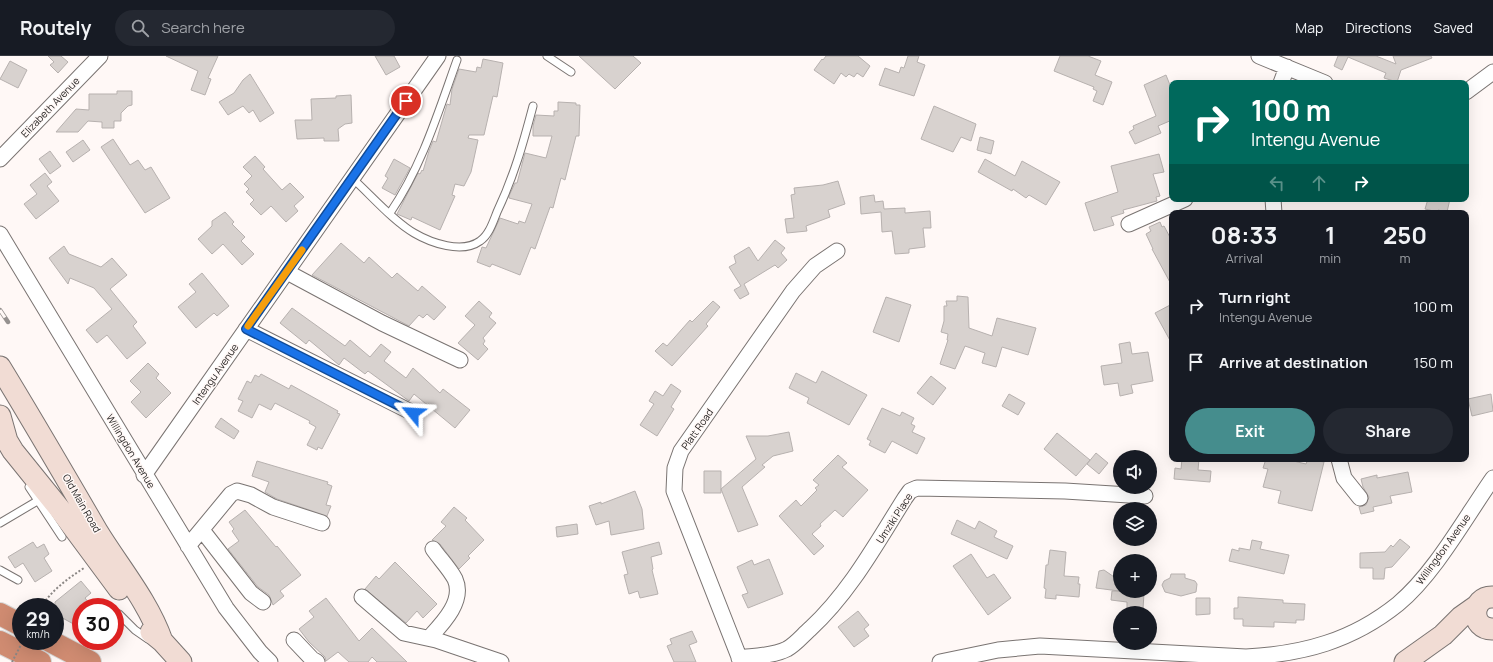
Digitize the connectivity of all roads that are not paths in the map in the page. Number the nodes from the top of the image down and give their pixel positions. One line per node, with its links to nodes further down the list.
1 (100, 56): 13 (street, Elizabeth Avenue)
2 (438, 56): 14 (street, Intengu Avenue)
3 (547, 56): 7 (lane)
4 (1259, 56): 6 (street)
5 (457, 60): 16 (lane)
6 (1287, 67): 9 (street); 10 (street)
7 (571, 72)
8 (1493, 72): 11 (street)
9 (1282, 80)
10 (1318, 80)
11 (1469, 90)
12 (533, 106): 16 (lane)
13 (0, 159)
14 (352, 178): 16 (lane); 20 (street, Intengu Avenue)
15 (1178, 202): 17 (street)
16 (390, 212)
17 (1129, 224)
18 (0, 234): 30 (street, Willingdon Avenue)
19 (837, 251): 57 (street, Platt Road)
20 (287, 272): 21 (street, Intengu Avenue); 22 (street)
21 (246, 329): 24 (street); 30 (street, Intengu Avenue)
22 (460, 360)
23 (0, 367): 26 (main road, Old Main Road)
24 (413, 413)
25 (0, 416): 27 (main road, Old Main Road)
26 (43, 436): 27 (main road); 29 (main road, Old Main Road)
27 (11, 451): 34 (main road, Old Main Road)
28 (1340, 462): 35 (street)
29 (61, 467): 34 (main road); 56 (main road, Old Main Road)
30 (144, 475): 40 (street, Willingdon Avenue)
31 (1493, 478): 63 (street, Willingdon Avenue)
32 (26, 483): 34 (lane)
33 (1144, 496): 57 (street, Umziki Place)
34 (43, 497): 36 (lane); 39 (lane); 56 (main road, Old Main Road)
35 (1360, 498)
36 (0, 523)
37 (322, 523): 38 (street)
38 (202, 530): 40 (street); 46 (street)
39 (62, 537)
40 (188, 546): 60 (street, Willingdon Avenue)
41 (433, 549): 52 (street)
42 (0, 570): 43 (lane)
43 (18, 580)
44 (362, 597): 52 (street)
45 (1488, 598): 50 (main road); 51 (main road)
46 (263, 602)
47 (0, 614): 49 (highway)
48 (124, 618): 56 (lane)
49 (12, 621)
50 (1487, 627): 51 (main road)
51 (1443, 635): 64 (main road)
52 (429, 638): 62 (street)
53 (294, 640): 61 (street)
54 (0, 642): 58 (highway)
55 (64, 648): 59 (highway)
56 (171, 651)
57 (740, 660)
58 (40, 662)
59 (90, 662)
60 (270, 662)
61 (317, 662)
62 (501, 662)
63 (940, 662)
64 (1405, 662)

